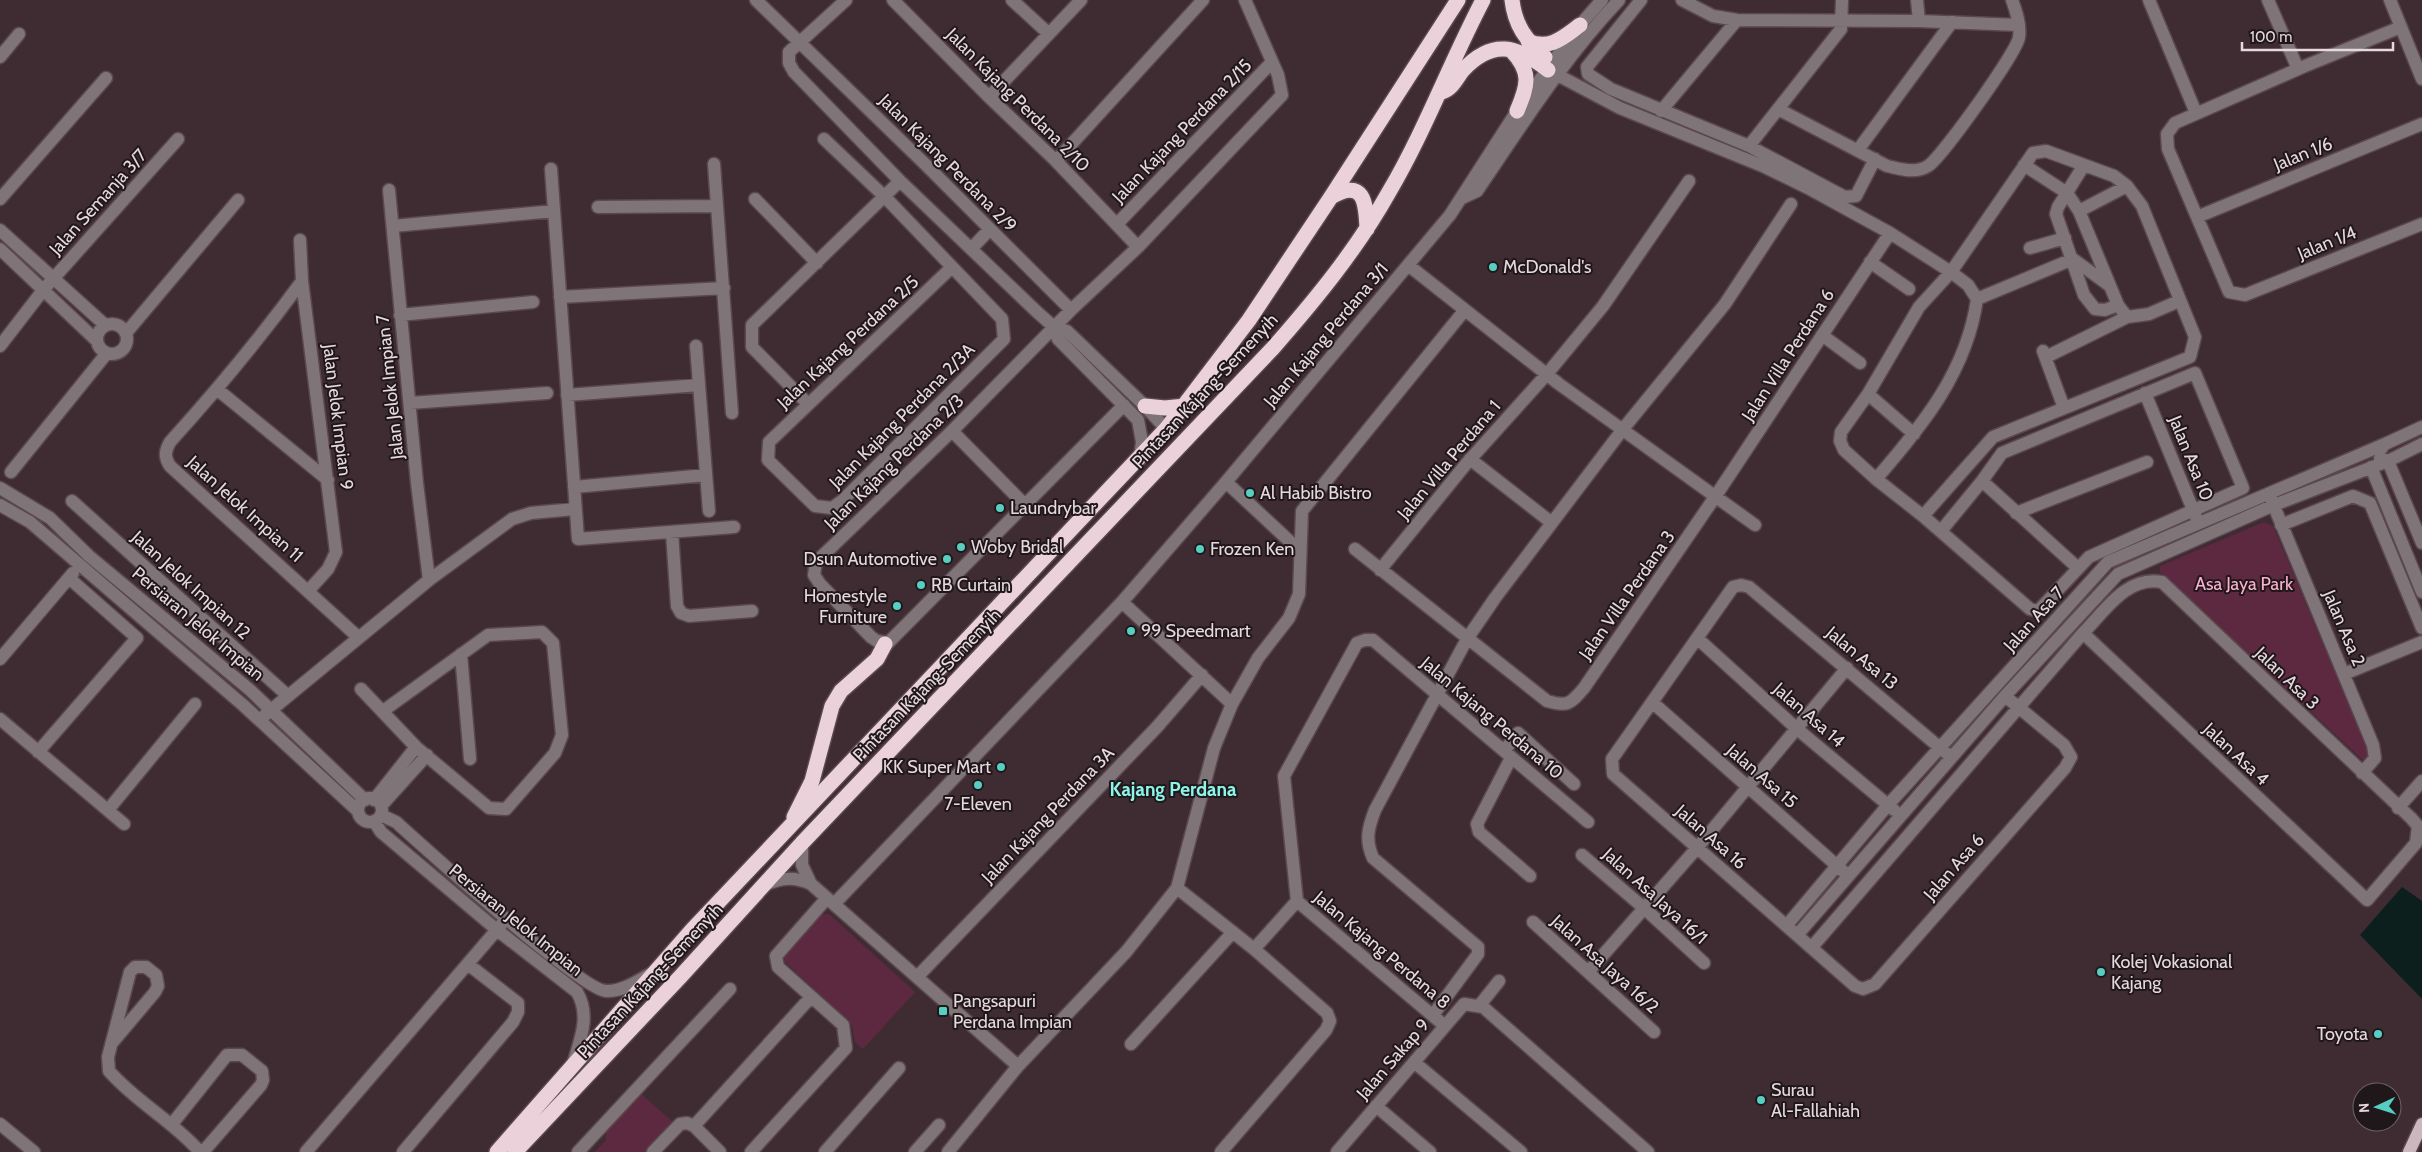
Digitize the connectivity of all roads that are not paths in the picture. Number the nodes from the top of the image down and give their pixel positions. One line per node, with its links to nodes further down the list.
1 (756, 0): 31 (street, Jalan Kajang Perdana 2/9)
2 (846, 0): 31 (street)
3 (893, 0): 40 (street, Jalan Kajang Perdana 2/10)
4 (1012, 0): 28 (street)
5 (1081, 0): 28 (street)
6 (1203, 0): 51 (street)
7 (1245, 0): 34 (street)
8 (1458, 0): 62 (highway, Pintasan Kajang-Semenyih)
9 (1483, 0): 39 (highway, Pintasan Kajang-Semenyih)
10 (1512, 0): 30 (highway)
11 (1602, 0): 25 (street)
12 (1619, 0): 36 (street)
13 (1642, 0): 43 (street)
14 (1682, 0): 21 (street)
15 (1842, 0): 22 (street)
16 (1917, 0): 23 (street)
17 (2012, 0): 26 (street)
18 (2148, 0): 44 (street)
19 (2268, 0): 35 (street)
20 (2390, 0): 27 (street)
21 (1737, 20): 22 (street); 43 (street)
22 (1842, 20): 23 (street); 41 (street)
23 (1919, 21): 24 (street)
24 (1952, 22): 26 (street); 49 (street)
25 (1580, 25): 30 (highway); 36 (street)
26 (2018, 25): 50 (street)
27 (2401, 27): 35 (street); 38 (street)
28 (1048, 33): 40 (street)
29 (19, 34): 33 (street)
30 (1526, 40): 36 (highway)
31 (799, 41): 56 (street); 76 (street, Jalan Kajang Perdana 2/9)
32 (1511, 50): 36 (highway); 39 (highway); 42 (highway)
33 (0, 57)
34 (1272, 62): 73 (street, Jalan Kajang Perdana 2/15); 82 (street, Jalan Kajang Perdana 2/3)
35 (2298, 69): 44 (street)
36 (1554, 70): 42 (street); 63 (street); 79 (street)
37 (106, 78): 64 (street)
38 (2422, 79)
39 (1439, 93): 77 (highway, Pintasan Kajang-Semenyih)
40 (989, 98): 51 (street, Jalan Kajang Perdana 2/10)
41 (1778, 109): 48 (street); 49 (street)
42 (1517, 111): 63 (street)
43 (1661, 111): 48 (street)
44 (2196, 113): 72 (street)
45 (2422, 124): 72 (street, Jalan 1/6)
46 (178, 139): 92 (street, Jalan Semanja 3/7)
47 (824, 139): 61 (street)
48 (1749, 146): 50 (street)
49 (1858, 150): 50 (street)
50 (1875, 159)
51 (1056, 161): 73 (street, Jalan Kajang Perdana 2/10)
52 (714, 164): 68 (street)
53 (2024, 165): 54 (street); 60 (street); 91 (street)
54 (2084, 165): 58 (street); 60 (street)
55 (551, 169): 70 (street)
56 (900, 181): 61 (street); 85 (street)
57 (1689, 181): 116 (street, Jalan Villa Perdana 1)
58 (2127, 186): 71 (street); 100 (street)
59 (389, 190): 75 (street, Jalan Jelok Impian 7)
60 (2067, 193): 71 (street); 80 (street)
61 (885, 197): 88 (street); 90 (street)
62 (1331, 197): 77 (highway); 128 (highway, Pintasan Kajang-Semenyih)
63 (1462, 198): 89 (street, Jalan Kajang Perdana 3/1)
64 (0, 199)
65 (755, 199): 88 (street)
66 (238, 200): 109 (street)
67 (1791, 204): 134 (street)
68 (717, 206): 69 (street); 95 (street)
69 (598, 207)
70 (554, 211): 75 (street); 98 (street)
71 (2079, 211): 94 (street)
72 (2197, 217): 74 (street, Jalan 1/4)
73 (1117, 224): 82 (street, Jalan Kajang Perdana 2/10)
74 (2422, 224)
75 (393, 226): 105 (street, Jalan Jelok Impian 7)
76 (990, 229): 85 (street); 103 (street, Jalan Kajang Perdana 2/9)
77 (1367, 229): 233 (highway, Pintasan Kajang-Semenyih)
78 (0, 230): 92 (street)
79 (1890, 233): 87 (street, Jalan Villa Perdana 6); 91 (street)
80 (2064, 238): 83 (street); 86 (street)
81 (300, 240): 93 (street, Jalan Jelok Impian 9)
82 (1138, 247): 103 (street, Jalan Kajang Perdana 2/3)
83 (2030, 248)
84 (0, 249): 96 (street)
85 (971, 249): 108 (street)
86 (2073, 259): 94 (street); 99 (street); 102 (street)
87 (1870, 262): 97 (street); 110 (street, Jalan Villa Perdana 6)
88 (817, 263): 125 (street)
89 (1408, 264): 104 (street); 150 (street, Jalan Kajang Perdana 3/1)
90 (951, 268): 125 (street, Jalan Kajang Perdana 2/5); 137 (street, Jalan Kajang Perdana 2/3A)
91 (1951, 272): 99 (street); 121 (street)
92 (53, 279): 96 (street, Jalan Semanja 3/7); 107 (street)
93 (302, 281): 118 (street, Jalan Jelok Impian 11); 148 (street, Jalan Jelok Impian 9)
94 (2110, 286): 102 (street)
95 (724, 288): 98 (street); 130 (street)
96 (44, 289): 111 (street); 112 (street, Jalan Semanja 3/7)
97 (1909, 289)
98 (560, 298): 122 (street)
99 (1977, 299): 136 (street)
100 (2180, 301): 106 (street); 123 (street)
101 (533, 302): 105 (street)
102 (2118, 305): 106 (street)
103 (1071, 310): 108 (street, Jalan Kajang Perdana 2/3)
104 (1464, 311): 116 (street); 173 (street)
105 (400, 314): 124 (street, Jalan Jelok Impian 7)
106 (2127, 317): 129 (street)
107 (105, 326): 109 (street); 111 (street)
108 (1055, 328): 126 (street); 127 (street); 135 (street, Jalan Kajang Perdana 2/3)
109 (126, 333): 114 (street)
110 (1822, 335): 115 (street); 153 (street, Jalan Villa Perdana 6)
111 (97, 341): 114 (street)
112 (0, 346)
113 (696, 346): 117 (street)
114 (107, 353): 145 (street)
115 (1860, 363)
116 (1547, 374): 134 (street); 142 (street, Jalan Villa Perdana 1)
117 (700, 385): 122 (street); 146 (street)
118 (218, 390): 148 (street); 182 (street, Jalan Jelok Impian 11)
119 (547, 393): 124 (street)
120 (2145, 393): 131 (street); 160 (street, Jalan Asa 10); 160 (street)
121 (1868, 394): 136 (street); 147 (street)
122 (567, 395): 151 (street)
123 (2080, 401): 129 (street); 131 (street)
124 (410, 403): 180 (street, Jalan Jelok Impian 7)
125 (807, 403): 137 (street, Jalan Kajang Perdana 2/5)
126 (1124, 405): 141 (street); 157 (street)
127 (1145, 406): 128 (highway); 133 (street)
128 (1185, 406): 133 (highway, Pintasan Kajang-Semenyih)
129 (2064, 408): 162 (street)
130 (732, 413)
131 (2087, 417): 149 (street)
132 (2422, 427): 138 (street, Jalan Asa 7)
133 (1166, 429): 141 (highway, Pintasan Kajang-Semenyih)
134 (1623, 429): 153 (street); 163 (street)
135 (952, 431): 157 (street); 194 (street, Jalan Kajang Perdana 2/3)
136 (1914, 434): 147 (street)
137 (769, 442)
138 (2385, 444): 140 (street, Jalan Asa 7); 144 (street)
139 (2422, 444): 144 (street, Jalan Asa 7)
140 (2361, 455): 144 (street); 154 (street, Jalan Asa 7)
141 (1140, 458): 232 (highway, Pintasan Kajang-Semenyih)
142 (1470, 459): 163 (street); 178 (street, Jalan Villa Perdana 1)
143 (2147, 462): 161 (street)
144 (2378, 462): 154 (street, Jalan Asa 7); 170 (street); 183 (street)
145 (11, 472)
146 (706, 475): 151 (street); 159 (street)
147 (1876, 478): 162 (street)
148 (328, 480): 182 (street, Jalan Jelok Impian 9)
149 (1982, 481): 161 (street); 168 (street)
150 (1226, 482): 173 (street); 184 (street, Jalan Kajang Perdana 3/1)
151 (574, 486): 158 (street)
152 (0, 488): 174 (street, Persiaran Jelok Impian)
153 (1715, 497): 164 (street); 191 (street, Jalan Villa Perdana 3)
154 (2272, 499): 165 (street, Jalan Asa 2); 167 (street, Jalan Asa 7)
155 (72, 501): 202 (street, Jalan Jelok Impian 12)
156 (0, 505): 176 (street, Persiaran Jelok Impian)
157 (1026, 506): 194 (street)
158 (575, 509): 169 (street); 180 (street)
159 (709, 510)
160 (2192, 510): 167 (street, Jalan Asa 10); 177 (street)
161 (2016, 513): 177 (street)
162 (1923, 516): 168 (street)
163 (1552, 523): 191 (street)
164 (1755, 525)
165 (2282, 525): 186 (street); 198 (street, Jalan Asa 2)
166 (734, 527): 169 (street)
167 (2202, 529): 171 (street, Jalan Asa 7); 175 (street, Jalan Asa 7)
168 (1941, 531): 177 (street)
169 (672, 532): 185 (street)
170 (2422, 543)
171 (2142, 548): 175 (street); 187 (street, Jalan Asa 7)
172 (1355, 549): 178 (street)
173 (1300, 551): 206 (street)
174 (89, 556): 176 (street); 208 (street, Persiaran Jelok Impian)
175 (2145, 562): 181 (street); 187 (street, Jalan Asa 7)
176 (79, 566): 179 (street); 211 (street, Persiaran Jelok Impian)
177 (2078, 568)
178 (1380, 570): 191 (street)
179 (69, 578): 196 (street); 215 (street)
180 (429, 580): 189 (street)
181 (2150, 580): 188 (street); 220 (street, Jalan Asa 3)
182 (308, 590): 189 (street, Jalan Jelok Impian 11)
183 (2422, 592)
184 (1122, 602): 199 (street); 242 (street, Jalan Kajang Perdana 3/1)
185 (752, 611)
186 (2422, 628)
187 (2056, 630): 203 (street, Jalan Asa 7); 214 (street, Jalan Asa 7)
188 (2083, 633): 207 (street); 231 (street, Jalan Asa 4)
189 (358, 637): 202 (street)
190 (1697, 638): 197 (street, Jalan Asa 13); 204 (street); 212 (street, Jalan Asa 14)
191 (1467, 639): 201 (street)
192 (1373, 640): 201 (street, Jalan Kajang Perdana 10); 243 (street, Jalan Kajang Perdana 8)
193 (2422, 642): 198 (street)
194 (884, 644): 232 (highway)
195 (461, 654): 209 (street); 217 (street); 219 (street)
196 (0, 659)
197 (1847, 668): 212 (street); 214 (street, Jalan Asa 13)
198 (2344, 674): 220 (street, Jalan Asa 2)
199 (1202, 675): 206 (street); 257 (street, Jalan Kajang Perdana 3A)
200 (361, 689): 209 (street)
201 (1437, 693): 216 (street, Jalan Kajang Perdana 10); 263 (street)
202 (287, 695): 208 (street)
203 (2005, 696): 207 (street); 218 (street, Jalan Asa 7)
204 (1652, 702): 223 (street, Jalan Asa 15); 234 (street, Jalan Asa 16)
205 (195, 704): 227 (street)
206 (1232, 704): 241 (street)
207 (2020, 707): 251 (street); 259 (street, Jalan Asa 6)
208 (271, 710): 211 (street); 226 (street, Persiaran Jelok Impian)
209 (383, 711): 213 (street)
210 (0, 719): 215 (street)
211 (259, 720): 226 (street, Persiaran Jelok Impian)
212 (1796, 728): 223 (street); 224 (street, Jalan Asa 14)
213 (416, 747): 217 (street); 226 (street)
214 (1941, 747): 218 (street, Jalan Asa 13); 224 (street, Jalan Asa 7)
215 (38, 752): 227 (street)
216 (1507, 754): 222 (street); 229 (street, Jalan Kajang Perdana 10); 237 (street)
217 (427, 755): 226 (street)
218 (1951, 757): 228 (street, Jalan Asa 7)
219 (470, 759)
220 (2362, 773): 225 (street, Jalan Asa 3)
221 (2422, 781): 225 (street)
222 (1574, 784)
223 (1746, 786): 234 (street); 236 (street, Jalan Asa 15)
224 (1888, 805): 228 (street, Jalan Asa 14); 236 (street, Jalan Asa 7)
225 (2398, 808): 231 (street, Jalan Asa 3)
226 (372, 809): 245 (street, Persiaran Jelok Impian); 248 (street, Persiaran Jelok Impian)
227 (108, 810): 230 (street)
228 (1900, 815): 238 (street, Jalan Asa 7)
229 (1588, 822)
230 (124, 824)
231 (2418, 826)
232 (789, 828): 256 (highway, Pintasan Kajang-Semenyih)
233 (802, 843): 239 (highway, Pintasan Kajang-Semenyih); 240 (street)
234 (1697, 848): 244 (street); 247 (street, Jalan Asa 16)
235 (1582, 855): 244 (street, Jalan Asa Jaya 16/1)
236 (1837, 866): 238 (street, Jalan Asa 15); 247 (street, Jalan Asa 7)
237 (1530, 876)
238 (1848, 876): 250 (street, Jalan Asa 7)
239 (764, 884): 240 (street); 283 (highway, Pintasan Kajang-Semenyih)
240 (811, 884): 242 (street)
241 (1177, 888): 249 (street); 269 (street)
242 (830, 901): 257 (street); 261 (street, Jalan Kajang Perdana 3/1)
243 (1297, 901): 252 (street, Jalan Kajang Perdana 8); 263 (street, Jalan Kajang Perdana 8)
244 (1644, 908): 253 (street, Jalan Asa Jaya 16/1); 255 (street)
245 (507, 918): 248 (street); 256 (street, Persiaran Jelok Impian)
246 (1533, 922): 255 (street, Jalan Asa Jaya 16/2)
247 (1786, 926): 250 (street, Jalan Asa 16)
248 (497, 930): 254 (street); 270 (street, Persiaran Jelok Impian)
249 (1233, 932): 252 (street); 267 (street)
250 (1798, 934): 251 (street, Jalan Asa 16)
251 (1812, 947): 259 (street, Jalan Asa 16)
252 (1254, 949): 291 (street)
253 (1704, 963)
254 (468, 965): 280 (street); 281 (street)
255 (1588, 971): 265 (street, Jalan Asa Jaya 16/2)
256 (654, 972): 270 (highway, Pintasan Kajang-Semenyih)
257 (918, 976): 269 (street)
258 (1499, 981): 262 (street)
259 (1855, 986)
260 (730, 989): 284 (street)
261 (811, 997): 277 (street); 287 (street)
262 (1481, 1006): 264 (street, Jalan Sakap 9); 295 (street)
263 (1433, 1015): 264 (street, Jalan Kajang Perdana 8)
264 (1445, 1026): 268 (street, Jalan Sakap 9)
265 (1654, 1032)
266 (112, 1043): 266 (street); 274 (street)
267 (1132, 1044)
268 (1414, 1062): 272 (street, Jalan Sakap 9); 294 (street)
269 (1018, 1066): 290 (street)
270 (571, 1068): 282 (highway, Pintasan Kajang-Semenyih)
271 (899, 1068): 288 (street)
272 (1376, 1106): 292 (street, Jalan Sakap 9); 293 (street)
273 (0, 1124): 278 (street)
274 (172, 1124): 279 (street); 279 (street)
275 (2422, 1124): 296 (main road)
276 (939, 1125): 289 (street)
277 (694, 1126): 285 (street); 286 (street)
278 (34, 1152)
279 (202, 1152)
280 (306, 1152)
281 (403, 1152)
282 (497, 1152)
283 (515, 1152)
284 (578, 1152)
285 (653, 1152)
286 (720, 1152)
287 (751, 1152)
288 (825, 1152)
289 (915, 1152)
290 (948, 1152)
291 (1221, 1152)
292 (1337, 1152)
293 (1430, 1152)
294 (1521, 1152)
295 (1648, 1152)
296 (2409, 1152)

